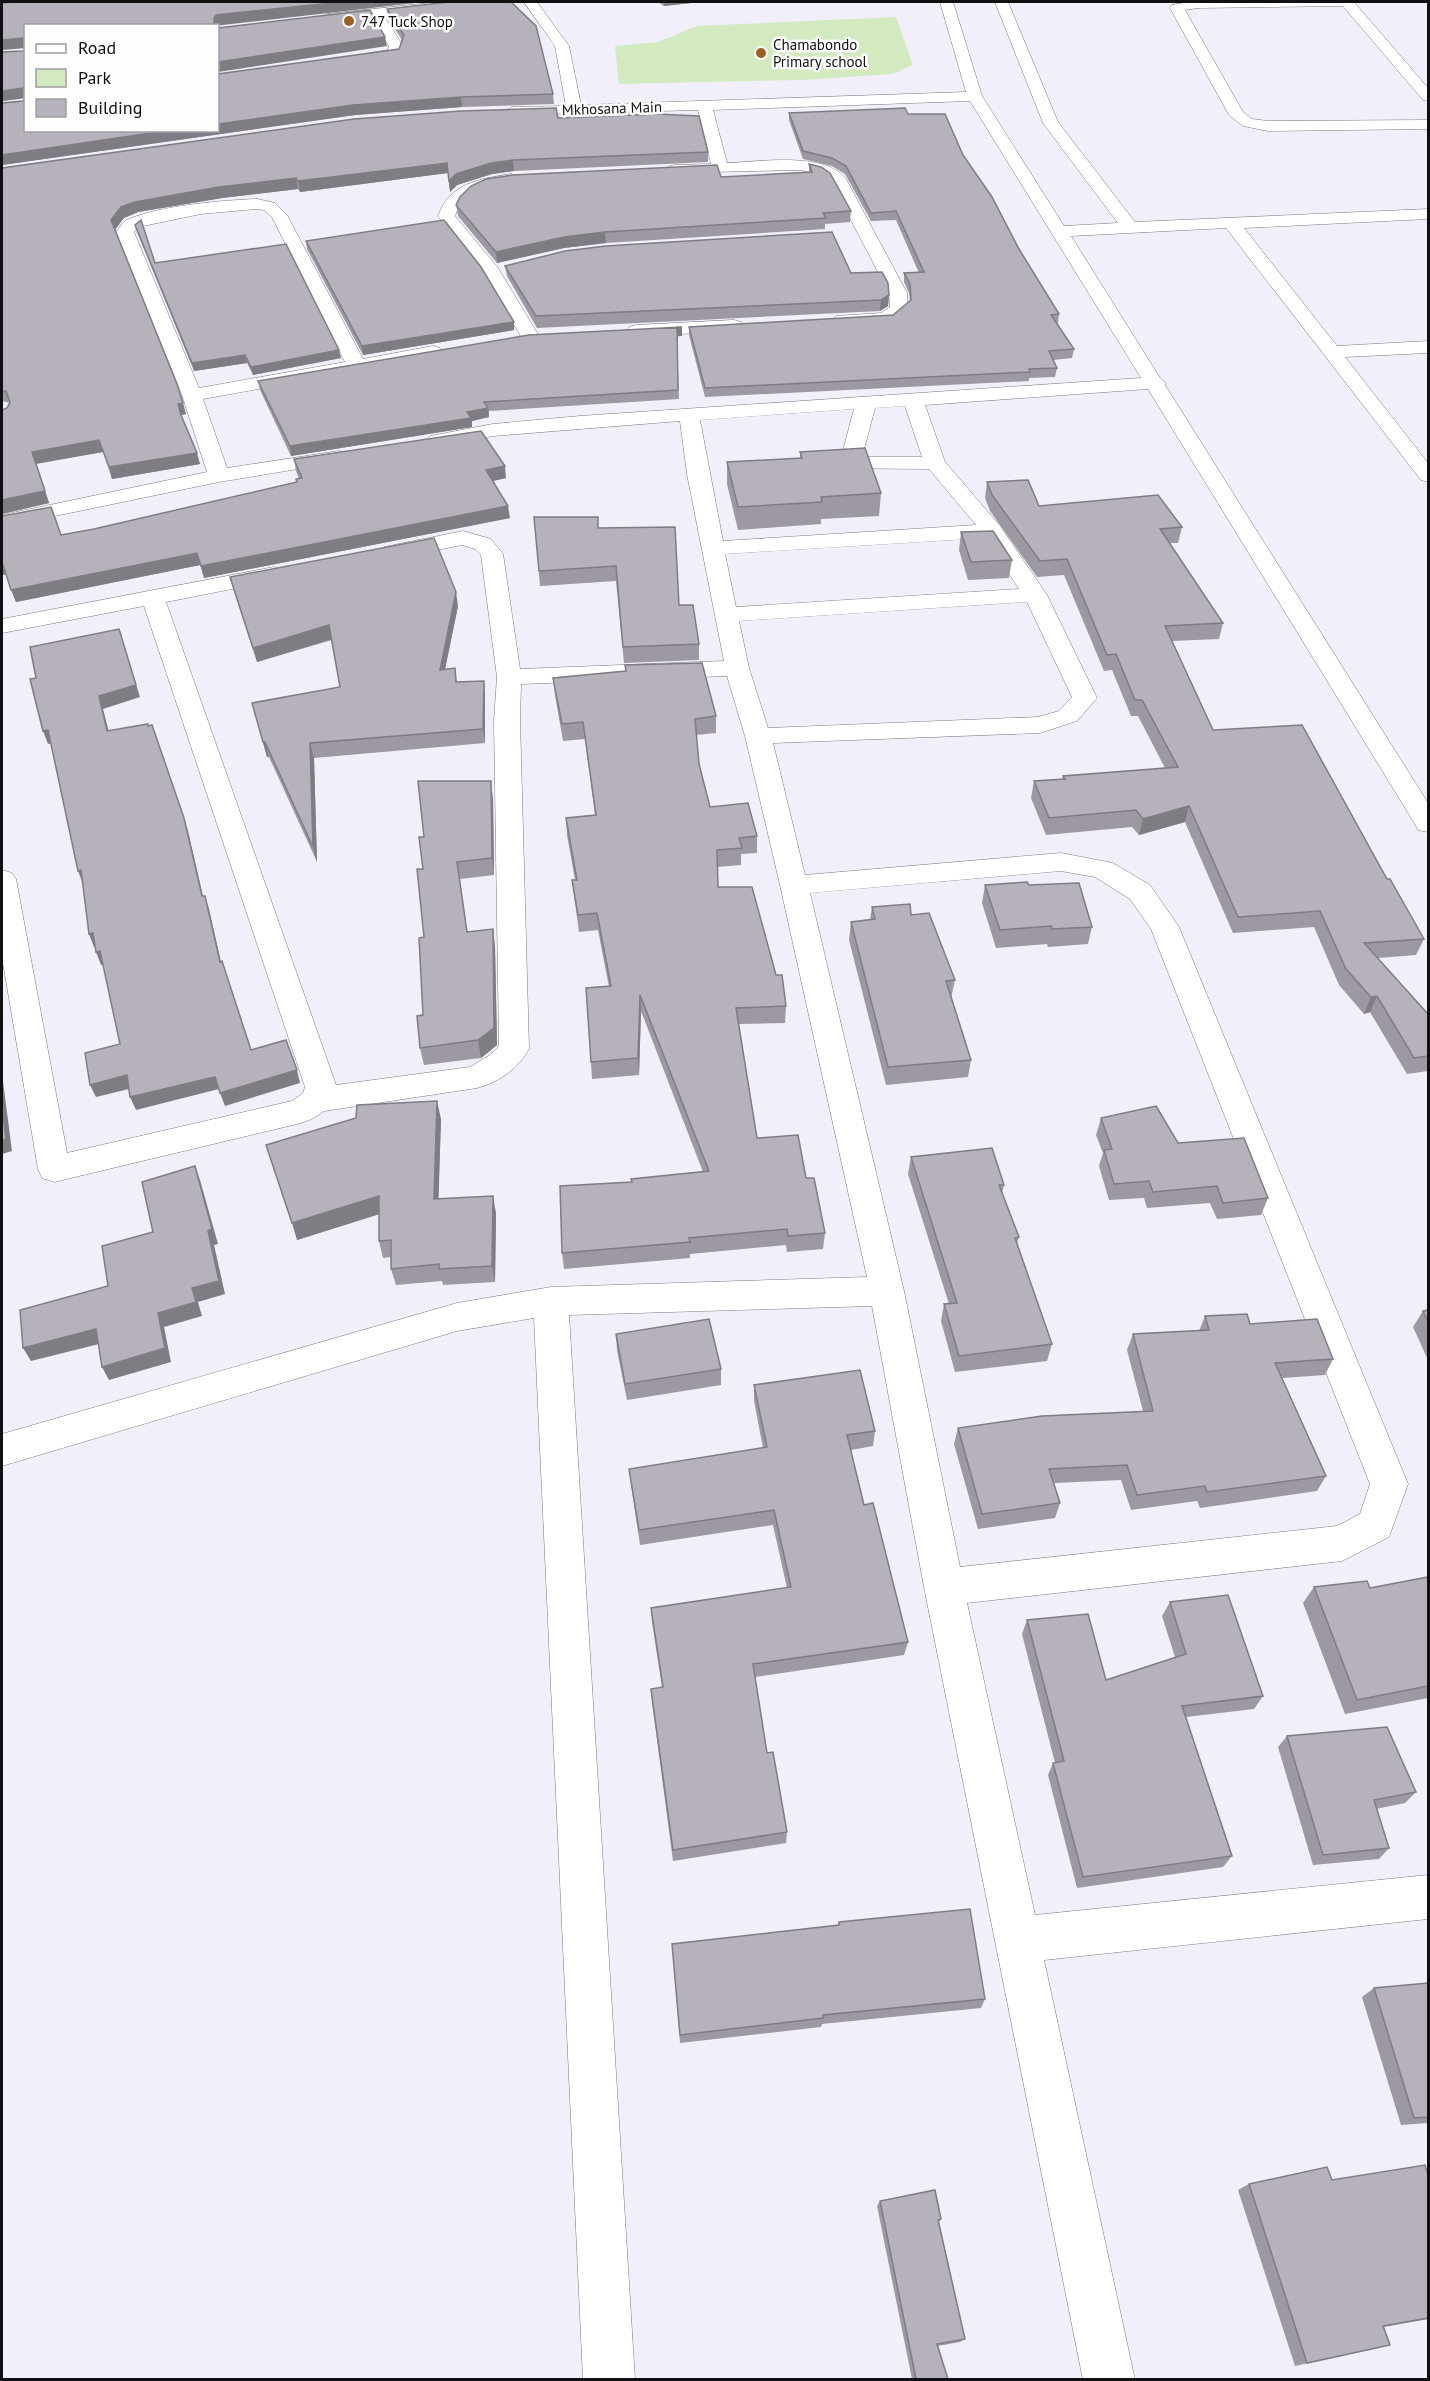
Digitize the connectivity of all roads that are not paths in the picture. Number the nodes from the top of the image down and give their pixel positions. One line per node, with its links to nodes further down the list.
1 (471, 2): 6 (street)
2 (530, 2): 12 (street)
3 (947, 2): 9 (street)
4 (1002, 2): 20 (street)
5 (1347, 2): 10 (street); 14 (street)
6 (375, 12): 7 (street); 8 (street)
7 (307, 20)
8 (342, 62)
9 (975, 96): 11 (street, Mkhosana Main); 21 (street)
10 (1428, 98)
11 (704, 105): 12 (street, Mkhosana Main); 15 (street)
12 (574, 110): 13 (street, Mkhosana Main)
13 (496, 113)
14 (1428, 125)
15 (720, 167): 16 (street); 22 (street)
16 (652, 171)
17 (526, 178): 25 (street)
18 (1428, 214): 19 (street)
19 (1231, 223): 20 (street); 32 (street)
20 (1130, 228): 21 (street)
21 (1060, 231): 34 (street)
22 (867, 233): 23 (street); 26 (street)
23 (843, 235)
24 (513, 267): 25 (street)
25 (492, 272): 29 (street)
26 (826, 321)
27 (755, 324): 28 (street)
28 (625, 331)
29 (507, 340)
30 (1428, 347): 32 (street)
31 (449, 349): 33 (street)
32 (1330, 352): 45 (street)
33 (356, 364): 35 (street); 35 (street)
34 (1155, 383): 36 (street); 58 (street)
35 (192, 395): 44 (street)
36 (913, 400): 37 (street); 42 (street)
37 (866, 404): 38 (street); 41 (street)
38 (689, 416): 39 (street); 48 (street)
39 (421, 443)
40 (354, 454): 44 (street)
41 (850, 462): 42 (street); 43 (street)
42 (935, 463): 47 (street)
43 (803, 466)
44 (219, 476): 46 (street)
45 (1428, 476)
46 (2, 521)
47 (992, 531): 48 (street); 51 (street)
48 (714, 548): 53 (street)
49 (371, 556): 56 (street)
50 (291, 571): 52 (street)
51 (1035, 595): 53 (street); 57 (street)
52 (153, 597): 54 (street); 61 (street)
53 (726, 615): 55 (street)
54 (2, 626)
55 (737, 668): 56 (street); 57 (street)
56 (509, 677): 61 (street)
57 (758, 736): 60 (street)
58 (1428, 824)
59 (2, 879): 61 (street)
60 (794, 885): 62 (street); 65 (street)
61 (316, 1100)
62 (887, 1292): 63 (street); 65 (street)
63 (551, 1301): 64 (street); 68 (street)
64 (2, 1450)
65 (944, 1587): 67 (street)
66 (1428, 1897): 67 (street)
67 (1017, 1940): 69 (street)
68 (609, 2379)
69 (1109, 2379)

